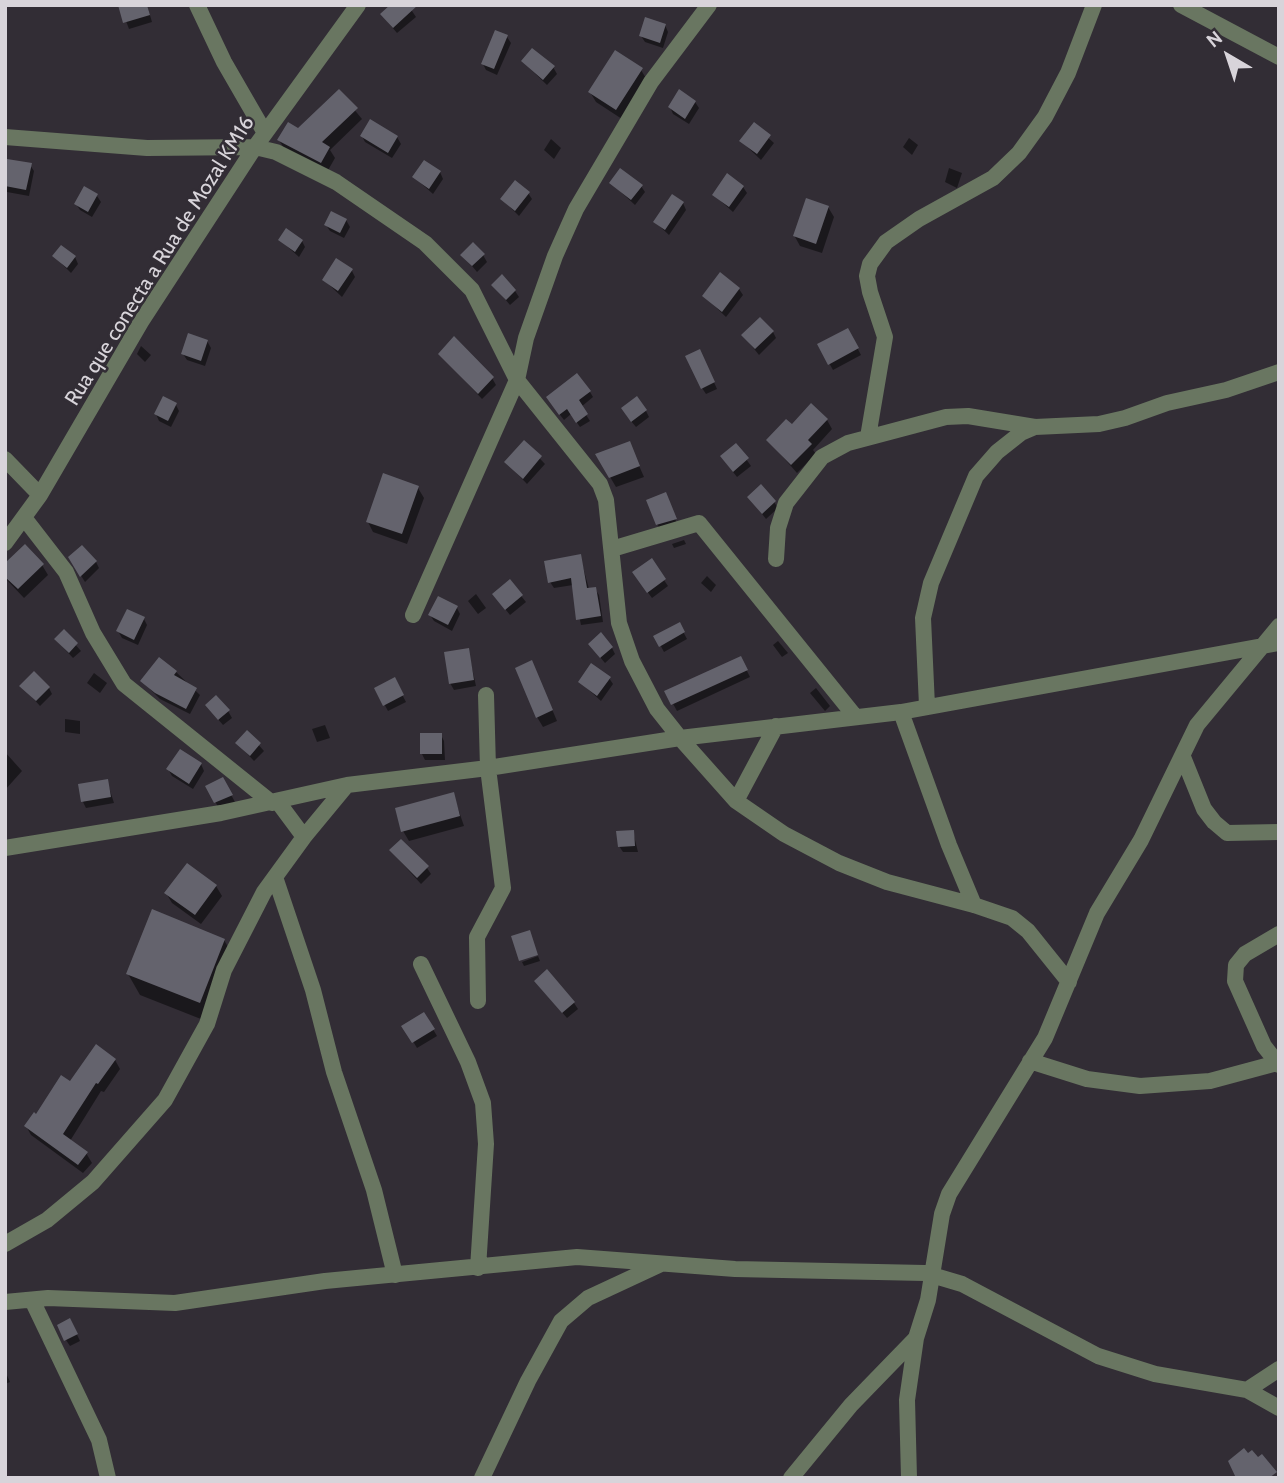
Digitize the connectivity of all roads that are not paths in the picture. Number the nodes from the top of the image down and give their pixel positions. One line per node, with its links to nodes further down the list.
1 (197, 5): 8 (street)
2 (358, 5): 8 (street, Rua que conecta a Rua de Mozal KM16)
3 (709, 5): 10 (street)
4 (1094, 5): 12 (street)
5 (1181, 5): 6 (street)
6 (1279, 57)
7 (5, 137): 8 (street)
8 (260, 140): 10 (street); 14 (street, Rua que conecta a Rua de Mozal KM16)
9 (1279, 372): 11 (street)
10 (517, 380): 17 (street); 19 (street)
11 (1035, 427): 12 (street); 23 (street)
12 (868, 437): 18 (street)
13 (5, 459): 14 (street)
14 (40, 495): 15 (street, Rua que conecta a Rua de Mozal KM16)
15 (25, 519): 16 (street, Rua que conecta a Rua de Mozal KM16); 32 (street)
16 (5, 543)
17 (612, 549): 25 (street); 27 (street)
18 (776, 559)
19 (412, 615)
20 (1279, 626): 21 (street)
21 (1271, 644): 23 (street); 28 (street)
22 (486, 695): 29 (street)
23 (927, 706): 24 (street)
24 (901, 712): 25 (street); 37 (street)
25 (854, 715): 26 (street)
26 (775, 726): 27 (street); 31 (street)
27 (680, 738): 29 (street); 31 (street)
28 (1183, 757): 33 (street); 40 (street)
29 (488, 768): 30 (street); 41 (street)
30 (347, 785): 32 (street); 34 (street)
31 (736, 801): 37 (street)
32 (275, 802): 34 (street); 35 (street)
33 (1279, 832)
34 (303, 837): 36 (street)
35 (5, 848)
36 (275, 877): 44 (street); 48 (street)
37 (974, 905): 40 (street)
38 (1279, 934): 43 (street)
39 (422, 964): 46 (street)
40 (1069, 982): 42 (street)
41 (478, 1001)
42 (1030, 1061): 43 (street); 47 (street)
43 (1278, 1064)
44 (5, 1244)
45 (664, 1263): 46 (street); 47 (street); 56 (street)
46 (478, 1268): 48 (street)
47 (934, 1274): 51 (street); 53 (street)
48 (395, 1275): 49 (street)
49 (32, 1300): 50 (street); 55 (street)
50 (5, 1302)
51 (916, 1338): 57 (street); 58 (street)
52 (1279, 1368): 53 (street)
53 (1247, 1390): 54 (street)
54 (1279, 1408)
55 (108, 1478)
56 (482, 1478)
57 (791, 1478)
58 (909, 1478)

